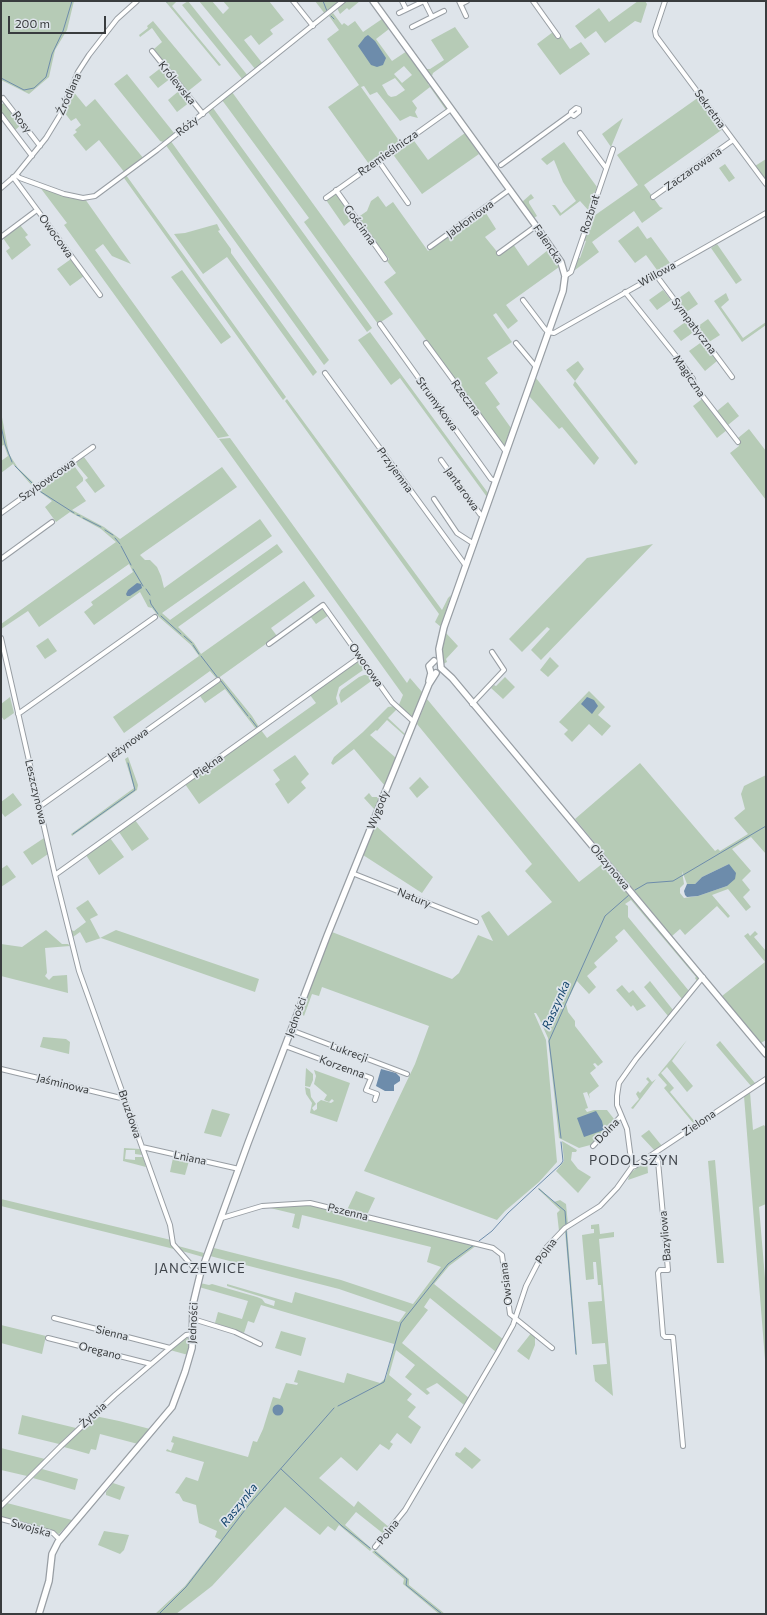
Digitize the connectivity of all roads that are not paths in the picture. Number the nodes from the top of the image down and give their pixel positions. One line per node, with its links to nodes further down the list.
1 (137, 1): 27 (street, Źródlana)
2 (293, 1): 16 (street)
3 (343, 1): 16 (street, Róży)
4 (373, 1): 21 (street, Falencka)
5 (402, 1): 11 (street)
6 (424, 1): 11 (street); 15 (street)
7 (467, 1): 10 (street)
8 (533, 1): 18 (street)
9 (665, 1): 26 (street, Sekretna)
10 (460, 2): 14 (street)
11 (406, 9): 13 (street)
12 (444, 11): 15 (street)
13 (399, 13)
14 (466, 16)
15 (432, 17): 17 (street)
16 (313, 26): 22 (street, Róży)
17 (412, 26)
18 (558, 36)
19 (152, 52): 22 (street, Królewska)
20 (3, 98): 27 (street, Rosy)
21 (451, 109): 30 (street, Rzemieślnicza); 37 (street, Falencka)
22 (202, 114): 33 (street, Róży)
23 (571, 114): 31 (street)
24 (1, 115): 29 (street)
25 (580, 133): 32 (street)
26 (733, 140): 34 (street, Sekretna); 38 (street, Zaczarowana)
27 (40, 146): 29 (street, Źródlana)
28 (613, 150): 32 (street, Rozbrat)
29 (32, 156): 33 (street, Źródlana)
30 (378, 160): 36 (street, Rzemieślnicza); 40 (street)
31 (501, 164)
32 (606, 168): 49 (street, Rozbrat)
33 (14, 176): 35 (street, Źródlana); 41 (street, Owocowa)
34 (766, 184)
35 (1, 188)
36 (336, 190): 39 (street, Rzemieślnicza); 47 (street, Gościnna)
37 (509, 190): 43 (street, Falencka); 45 (street, Jabłoniowa)
38 (653, 197)
39 (326, 198)
40 (408, 203)
41 (37, 210): 44 (street); 51 (street, Owocowa)
42 (766, 213): 48 (street, Willowa)
43 (536, 226): 46 (street); 49 (street, Falencka)
44 (1, 237)
45 (430, 247)
46 (499, 253)
47 (385, 259)
48 (656, 275): 50 (street, Willowa); 59 (street, Sympatyczna)
49 (565, 276): 54 (street, Falencka)
50 (625, 292): 54 (street, Willowa); 60 (street, Magiczna)
51 (100, 295)
52 (523, 300): 54 (street)
53 (380, 324): 64 (street, Strumykowa)
54 (548, 332): 57 (street, Falencka)
55 (426, 343): 62 (street, Rzeczna)
56 (516, 343): 57 (street)
57 (536, 367): 62 (street, Falencka)
58 (325, 373): 71 (street, Przyjemna)
59 (732, 377)
60 (738, 442)
61 (93, 447): 66 (street, Szybowcowa)
62 (506, 452): 64 (street, Falencka)
63 (441, 460): 67 (street, Jantarowa)
64 (496, 481): 67 (street, Falencka)
65 (434, 499): 69 (street)
66 (1, 513)
67 (483, 516): 69 (street, Falencka)
68 (52, 522): 70 (street)
69 (474, 544): 71 (street, Falencka)
70 (1, 559)
71 (465, 568): 78 (street, Wygody)
72 (155, 617): 81 (street)
73 (1, 639): 76 (street, Leszczynowa)
74 (269, 644): 77 (street, Owocowa)
75 (492, 652): 80 (street)
76 (3, 655): 81 (street, Leszczynowa)
77 (360, 657): 82 (street, Owocowa); 85 (street, Piękna)
78 (436, 668): 80 (street, Olszynowa); 82 (street, Wygody)
79 (218, 680): 83 (street, Jeżynowa)
80 (472, 704): 89 (street, Olszynowa)
81 (18, 714): 83 (street, Leszczynowa)
82 (414, 722): 84 (street, Wygody)
83 (39, 807): 85 (street, Leszczynowa)
84 (352, 873): 86 (street, Natury); 87 (street, Wygody)
85 (55, 875): 88 (street, Leszczynowa)
86 (476, 922)
87 (327, 936): 90 (street, Jedności)
88 (72, 946): 96 (street, Bruzdowa)
89 (703, 978): 92 (street, Olszynowa); 98 (street)
90 (291, 1030): 91 (street, Jedności); 94 (street, Lukrecji)
91 (285, 1046): 97 (street, Korzenna); 103 (street, Jedności)
92 (766, 1054)
93 (1, 1069): 96 (street, Jaśminowa)
94 (406, 1074)
95 (766, 1079): 101 (street, Zielona)
96 (125, 1099): 100 (street, Bruzdowa)
97 (375, 1100)
98 (621, 1116): 99 (street, Dolna); 102 (street)
99 (593, 1146)
100 (142, 1147): 103 (street, Lniana); 106 (street, Bruzdowa)
101 (654, 1154): 102 (street, Zielona); 116 (street, Bazyliowa)
102 (632, 1167): 109 (street, Polna)
103 (239, 1169): 104 (street, Jedności)
104 (222, 1218): 105 (street, Pszenna); 106 (street, Jedności)
105 (474, 1242): 109 (street, Owsiana)
106 (200, 1275): 108 (street, Jedności)
107 (54, 1318): 113 (street, Sienna)
108 (193, 1319): 110 (street, Jedności); 112 (street)
109 (516, 1319): 114 (street); 120 (street, Polna)
110 (193, 1334): 113 (street, Żytnia); 119 (street, Jedności)
111 (48, 1338): 115 (street, Oregano)
112 (260, 1344)
113 (170, 1348): 115 (street, Żytnia)
114 (552, 1348)
115 (151, 1364): 117 (street, Żytnia)
116 (682, 1446)
117 (1, 1506)
118 (1, 1519): 119 (street, Swojska)
119 (59, 1539): 121 (street, Jedności)
120 (375, 1547)
121 (39, 1614)

